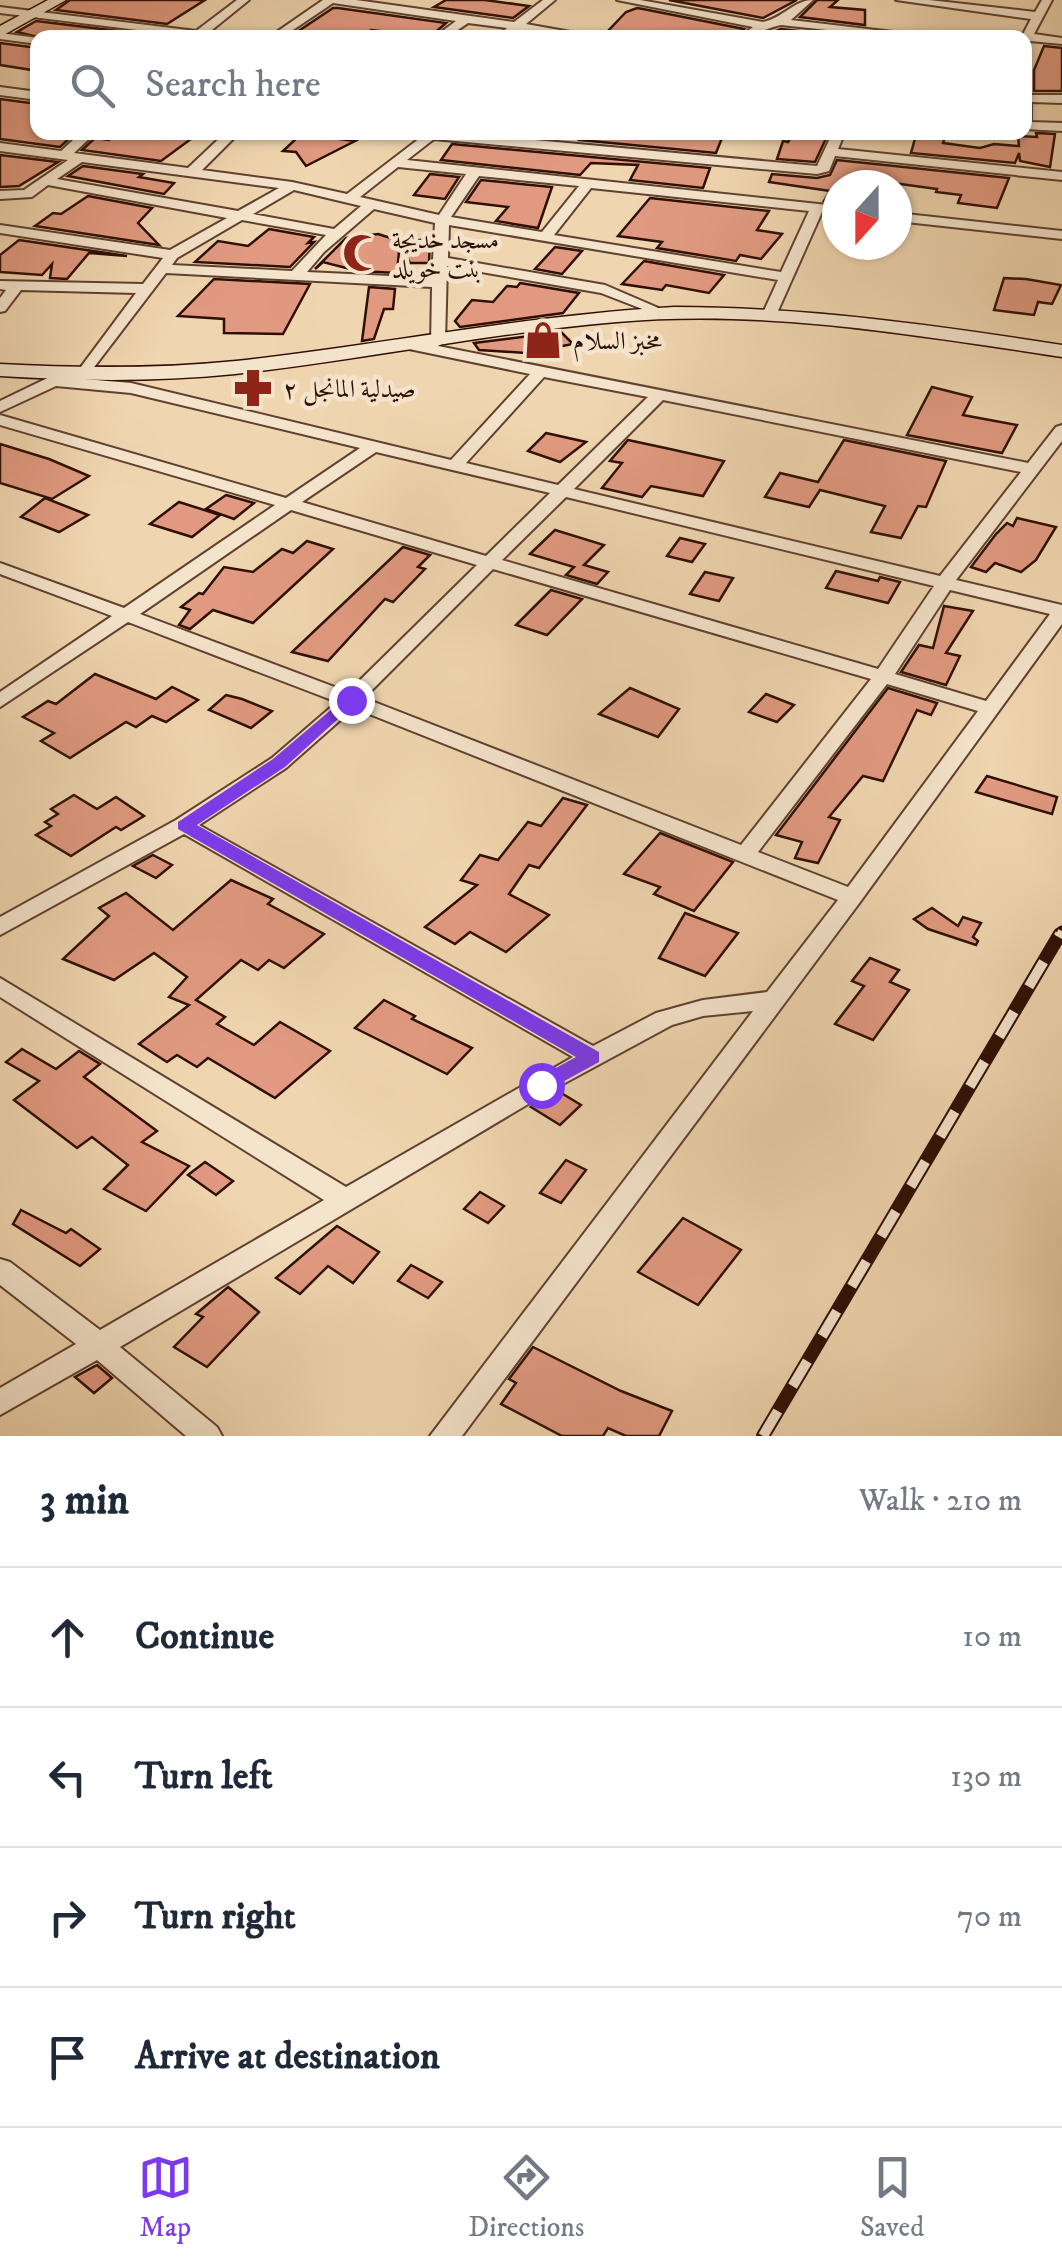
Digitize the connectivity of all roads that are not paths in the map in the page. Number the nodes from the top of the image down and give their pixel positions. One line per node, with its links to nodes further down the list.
1 (59, 0): 10 (street)
2 (244, 0): 17 (street)
3 (332, 0): 12 (street); 18 (street)
4 (550, 0): 14 (street)
5 (622, 0): 15 (street)
6 (808, 0): 13 (street)
7 (901, 0): 11 (street)
8 (1047, 0): 11 (street)
9 (0, 10): 10 (street)
10 (34, 14): 16 (street); 25 (street)
11 (1037, 16): 24 (street)
12 (467, 18): 14 (street); 19 (street)
13 (781, 22): 15 (street); 23 (street)
14 (517, 24): 20 (street); 21 (street)
15 (763, 24): 22 (street)
16 (152, 30)
17 (204, 30)
18 (285, 30)
19 (450, 30)
20 (510, 30)
21 (552, 30)
22 (754, 30)
23 (860, 30)
24 (1031, 30)
25 (0, 34): 26 (street)
26 (30, 40)
27 (1032, 40): 28 (street)
28 (1062, 41)
29 (0, 92): 30 (street)
30 (30, 96)
31 (1032, 98): 32 (street)
32 (1062, 100)
33 (1032, 126): 34 (street)
34 (1062, 128)
35 (81, 140): 42 (street)
36 (226, 140): 45 (street)
37 (424, 140): 44 (street)
38 (496, 140): 41 (street)
39 (836, 140): 41 (street)
40 (0, 147): 42 (street)
41 (832, 152): 47 (street)
42 (63, 156): 43 (street)
43 (79, 158): 45 (street); 48 (street)
44 (396, 162): 46 (street); 52 (street)
45 (193, 172): 49 (street)
46 (474, 173): 50 (street); 58 (street)
47 (1062, 176)
48 (44, 181): 51 (street); 56 (street)
49 (292, 186): 52 (street); 56 (street)
50 (586, 186): 54 (street); 62 (street)
51 (0, 194)
52 (349, 199): 53 (street)
53 (371, 204): 58 (street); 60 (street)
54 (817, 208): 55 (street); 67 (street)
55 (822, 208)
56 (238, 215): 60 (street); 63 (street)
57 (912, 219): 61 (street)
58 (442, 220): 62 (street); 64 (street)
59 (0, 229): 63 (street)
60 (336, 233): 66 (street)
61 (1062, 235)
62 (546, 236): 67 (street)
63 (172, 255): 65 (street)
64 (440, 261): 68 (street); 72 (street)
65 (163, 269): 66 (street); 70 (street)
66 (296, 276): 68 (street)
67 (785, 277): 73 (street)
68 (436, 283): 74 (street)
69 (8, 286): 70 (street); 71 (street)
70 (149, 289): 79 (street)
71 (0, 308)
72 (663, 313): 73 (street); 74 (street)
73 (770, 313): 76 (street)
74 (437, 342): 75 (street)
75 (414, 346): 78 (street); 79 (street)
76 (1062, 351)
77 (0, 370): 79 (street)
78 (540, 372): 80 (street); 85 (street)
79 (68, 377): 81 (street); 84 (street)
80 (659, 395): 86 (street); 87 (street)
81 (0, 408)
82 (0, 420): 88 (street)
83 (1062, 430): 86 (street)
84 (372, 447): 85 (street); 88 (street)
85 (454, 467): 87 (street)
86 (1030, 469): 91 (street)
87 (560, 491): 89 (street); 91 (street)
88 (290, 506): 89 (street); 93 (street)
89 (490, 560): 94 (street); 95 (street)
90 (0, 568): 93 (street)
91 (946, 581): 92 (street); 94 (street)
92 (1062, 611): 97 (street)
93 (129, 616): 95 (street); 96 (street)
94 (883, 677): 97 (street); 99 (street)
95 (351, 700): 98 (street); 99 (street)
96 (0, 702)
97 (990, 708): 100 (street)
98 (184, 826): 101 (street); 104 (street)
99 (746, 853): 100 (street)
100 (852, 897): 103 (street)
101 (0, 926)
102 (0, 986): 105 (street)
103 (772, 1000): 104 (street); 110 (street)
104 (592, 1057): 105 (street)
105 (347, 1201): 107 (street)
106 (0, 1270): 107 (street)
107 (98, 1345): 108 (street); 109 (street)
108 (0, 1403)
109 (207, 1436)
110 (445, 1436)

